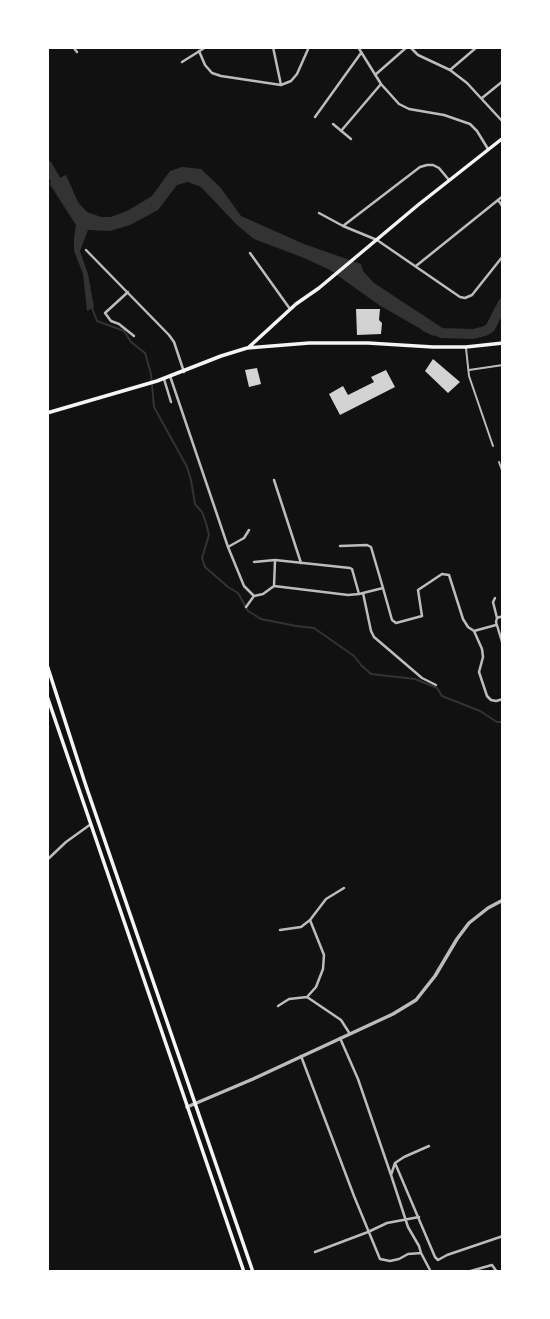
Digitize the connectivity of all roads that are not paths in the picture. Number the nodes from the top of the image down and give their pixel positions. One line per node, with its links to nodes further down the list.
1 (73, 47): 9 (street)
2 (206, 47): 8 (street)
3 (273, 47): 16 (street)
4 (309, 47): 16 (street)
5 (358, 47): 10 (street)
6 (408, 47): 12 (street); 13 (street)
7 (477, 47): 12 (street)
8 (199, 51): 11 (street); 16 (street)
9 (77, 52)
10 (361, 52): 13 (street); 18 (street)
11 (182, 62)
12 (450, 70): 17 (street)
13 (375, 75): 15 (street)
14 (503, 81): 17 (street)
15 (382, 84): 21 (street); 24 (street)
16 (281, 85)
17 (482, 98): 19 (street)
18 (315, 117)
19 (503, 122)
20 (333, 124): 21 (street)
21 (341, 131): 23 (street)
22 (503, 138): 24 (main road)
23 (351, 139)
24 (488, 149): 25 (main road)
25 (449, 180): 30 (street); 31 (main road)
26 (503, 196): 27 (street)
27 (498, 200): 28 (street); 35 (street)
28 (503, 207)
29 (319, 213): 30 (street)
30 (342, 226): 31 (street)
31 (377, 240): 35 (street); 37 (main road)
32 (86, 250): 36 (street)
33 (250, 253): 37 (street)
34 (503, 256): 35 (street)
35 (416, 266)
36 (128, 292): 38 (street); 44 (street)
37 (290, 309): 41 (main road)
38 (134, 337)
39 (503, 343): 40 (main road)
40 (466, 347): 41 (main road); 43 (lane)
41 (247, 348): 44 (main road)
42 (503, 365): 43 (lane)
43 (468, 370): 49 (lane)
44 (184, 372): 45 (main road)
45 (170, 376): 46 (main road); 55 (street)
46 (164, 379): 47 (street); 48 (main road)
47 (170, 402)
48 (47, 413)
49 (493, 446)
50 (499, 462): 51 (lane)
51 (503, 473)
52 (274, 480): 58 (street)
53 (249, 530): 55 (street)
54 (340, 546): 60 (street)
55 (228, 547): 62 (street)
56 (275, 560): 57 (street); 58 (street); 59 (street)
57 (254, 562)
58 (301, 563): 61 (street)
59 (274, 586): 61 (street); 62 (street)
60 (383, 589): 61 (street); 68 (street)
61 (361, 594): 71 (street)
62 (254, 596): 64 (street)
63 (495, 598): 66 (street)
64 (246, 607)
65 (503, 617): 66 (street)
66 (497, 618): 67 (street)
67 (496, 625): 68 (street); 69 (street)
68 (474, 631): 73 (street)
69 (503, 645)
70 (47, 665): 74 (main road)
71 (436, 685)
72 (47, 696): 75 (main road)
73 (503, 699)
74 (86, 786): 75 (main road); 87 (main road)
75 (79, 789): 76 (main road)
76 (91, 824): 77 (street); 88 (main road)
77 (47, 860)
78 (344, 888): 80 (street)
79 (503, 900): 84 (street)
80 (310, 920): 81 (street); 82 (street)
81 (280, 930)
82 (307, 997): 83 (street); 84 (street)
83 (278, 1006)
84 (350, 1034): 85 (street)
85 (340, 1038): 86 (street); 91 (street)
86 (301, 1056): 87 (street); 94 (street)
87 (195, 1103): 88 (street); 99 (main road)
88 (187, 1107): 98 (main road)
89 (429, 1146): 90 (street)
90 (395, 1163): 91 (street); 92 (street)
91 (391, 1175): 93 (street)
92 (419, 1217): 93 (street); 95 (street)
93 (406, 1219): 94 (street); 97 (street)
94 (368, 1232): 96 (street); 97 (street)
95 (503, 1236)
96 (315, 1252)
97 (421, 1253): 100 (street)
98 (244, 1272)
99 (253, 1272)
100 (431, 1272)
101 (467, 1272): 102 (street)
102 (496, 1272)

